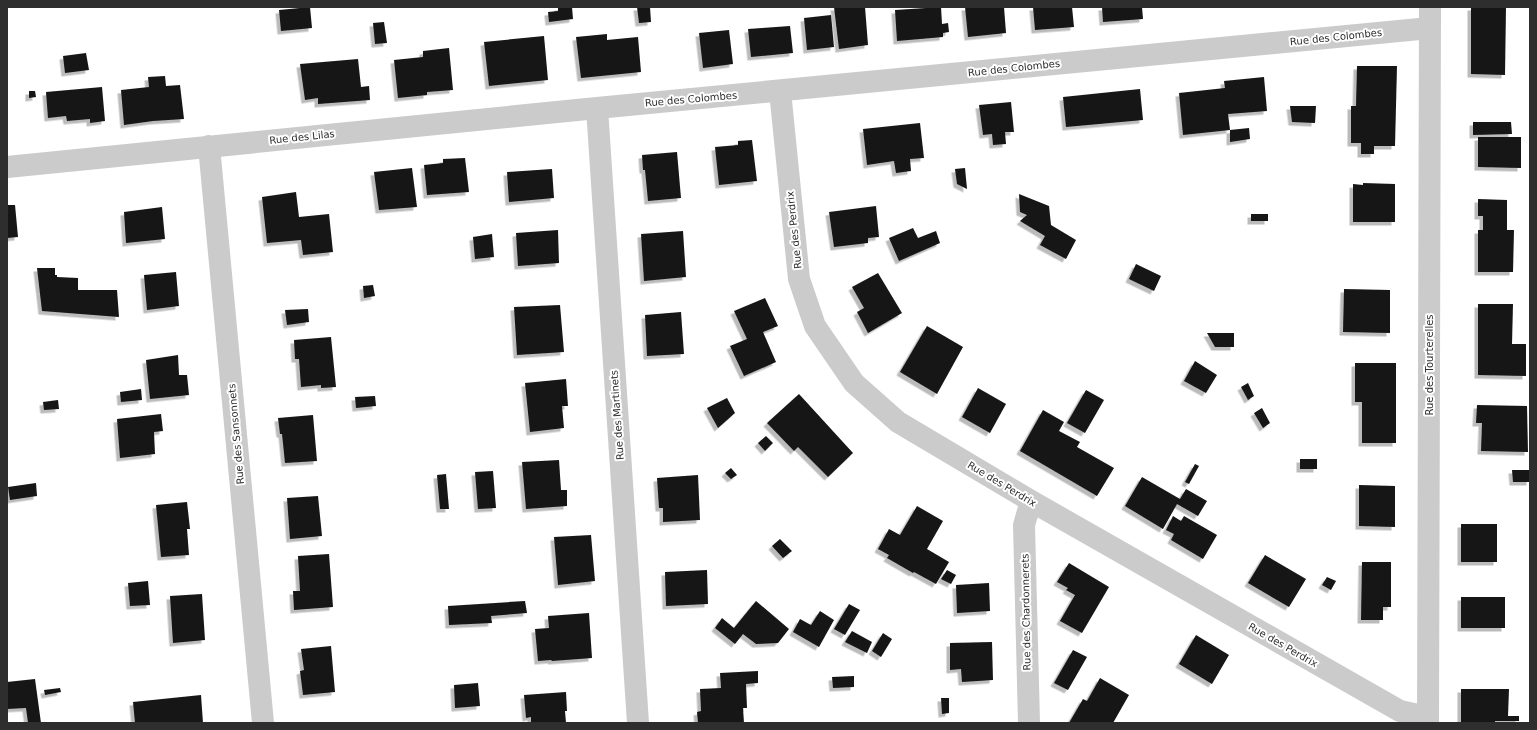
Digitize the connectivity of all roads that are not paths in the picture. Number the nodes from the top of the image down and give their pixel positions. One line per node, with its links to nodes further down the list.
1 (1430, 17): 2 (street, Rue des Colombes); 7 (street, Rue des Tourterelles)
2 (780, 91): 3 (street, Rue des Colombes); 6 (street, Rue des Perdrix)
3 (597, 108): 4 (street, Rue des Lilas); 9 (street, Rue des Martinets)
4 (209, 146): 5 (street, Rue des Lilas); 8 (street, Rue des Sansonnets)
5 (7, 167)
6 (1031, 501): 7 (street, Rue des Perdrix); 10 (street, Rue des Chardonnerets)
7 (1428, 720)
8 (263, 723)
9 (638, 723)
10 (1029, 723)

